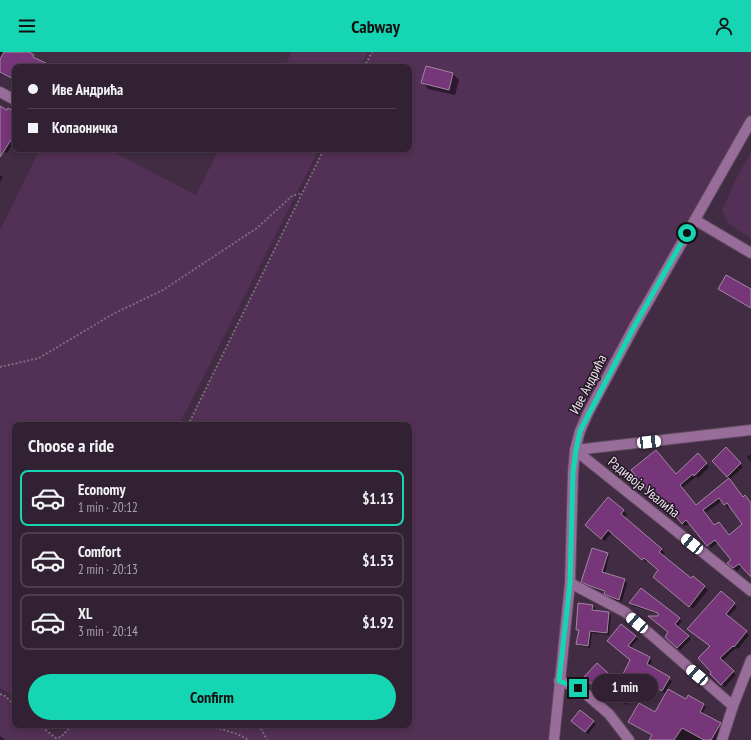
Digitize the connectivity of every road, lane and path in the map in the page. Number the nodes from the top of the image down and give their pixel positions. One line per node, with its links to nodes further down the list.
1 (372, 52): 2 (path)
2 (366, 64)
3 (0, 92): 4 (street)
4 (12, 98)
5 (751, 121): 8 (street, Иве Андрића)
6 (323, 152): 7 (path)
7 (302, 194): 10 (path); 11 (path)
8 (695, 220): 9 (street); 13 (street, Иве Андрића)
9 (751, 253)
10 (0, 367)
11 (189, 422)
12 (751, 430): 13 (street)
13 (576, 450): 14 (street, Иве Андрића); 15 (street, Радивоја Увалића)
14 (570, 583): 17 (street, Иве Андрића); 20 (street)
15 (751, 591)
16 (751, 660): 20 (street)
17 (559, 681): 27 (street, Иве Андрића); 28 (street)
18 (0, 694): 19 (path)
19 (12, 702)
20 (733, 706): 29 (street)
21 (43, 728): 22 (path)
22 (69, 728)
23 (218, 728): 25 (path)
24 (261, 728): 26 (path)
25 (249, 740)
26 (267, 740)
27 (554, 740)
28 (629, 740)
29 (722, 740)

